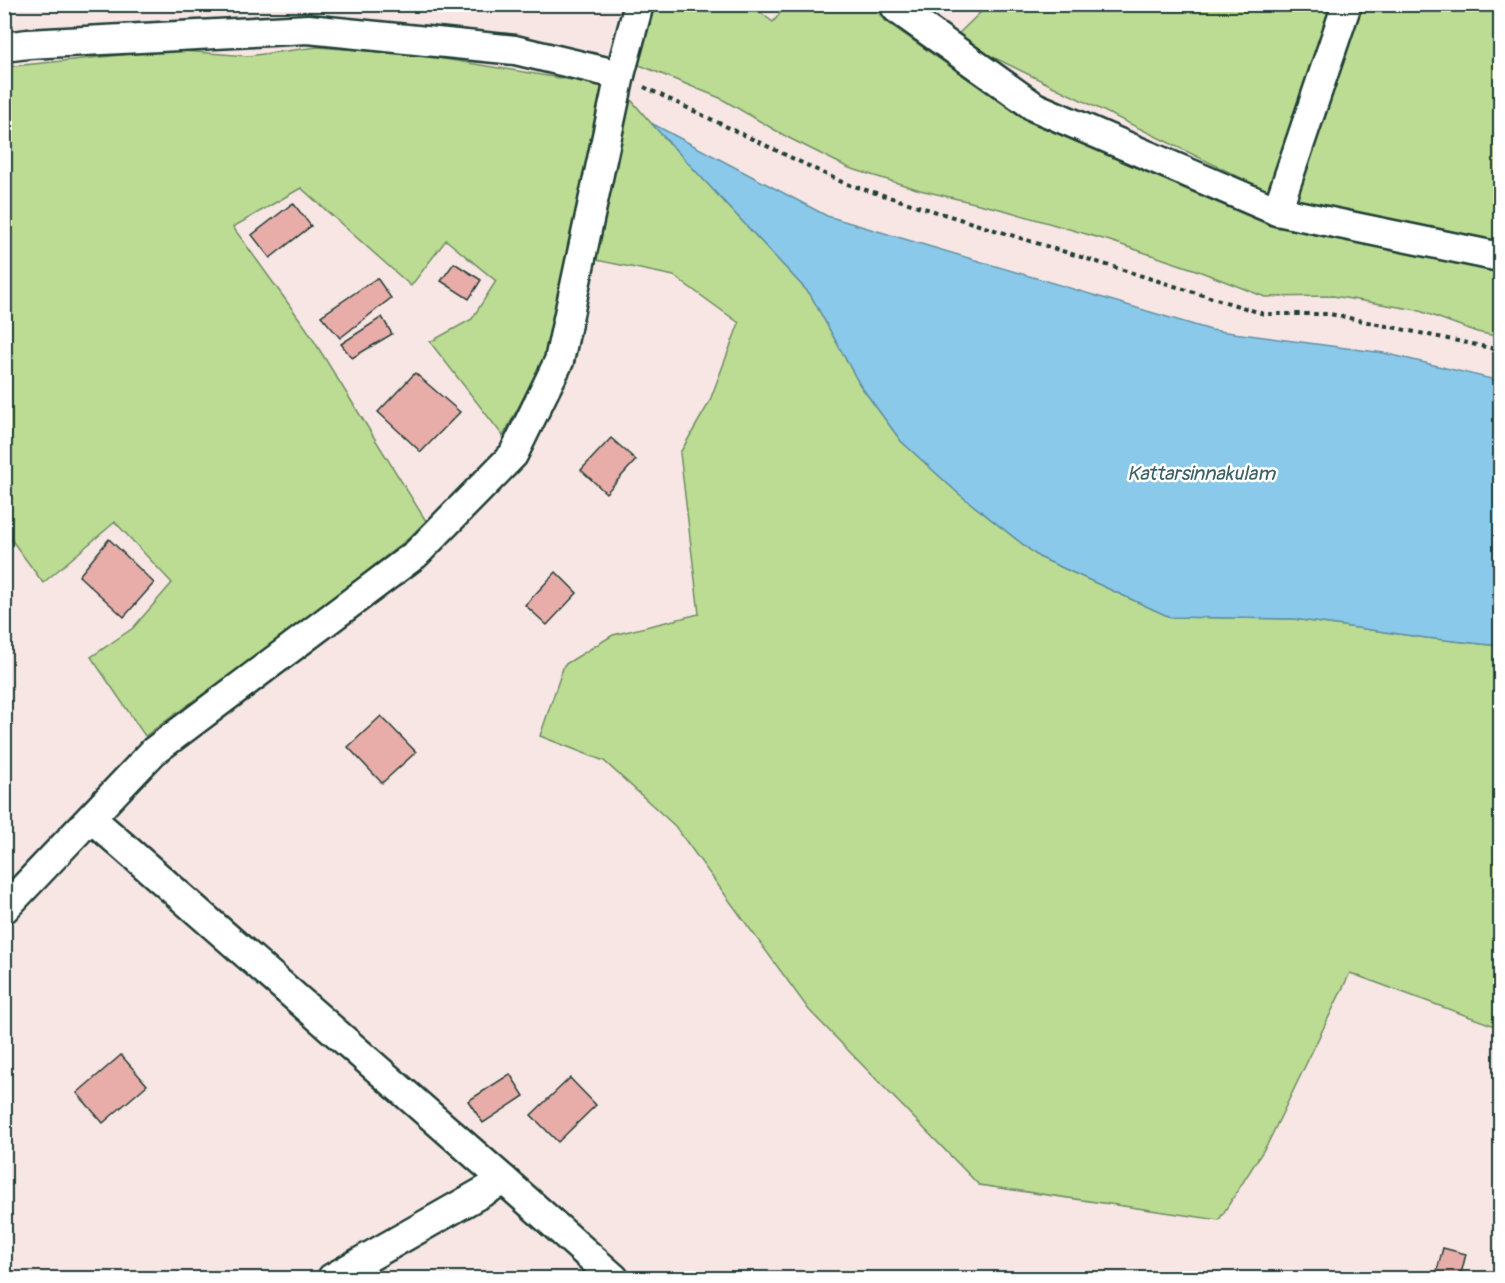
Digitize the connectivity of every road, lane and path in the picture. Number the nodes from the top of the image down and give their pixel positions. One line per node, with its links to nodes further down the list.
1 (639, 4): 5 (street)
2 (894, 4): 6 (street)
3 (1347, 4): 6 (street)
4 (4, 47): 5 (street)
5 (620, 75): 8 (path); 9 (street)
6 (1277, 211): 7 (street)
7 (1500, 256)
8 (1500, 350)
9 (91, 818): 10 (street); 11 (street)
10 (4, 909)
11 (504, 1180): 12 (street); 13 (street)
12 (332, 1278)
13 (614, 1278)

